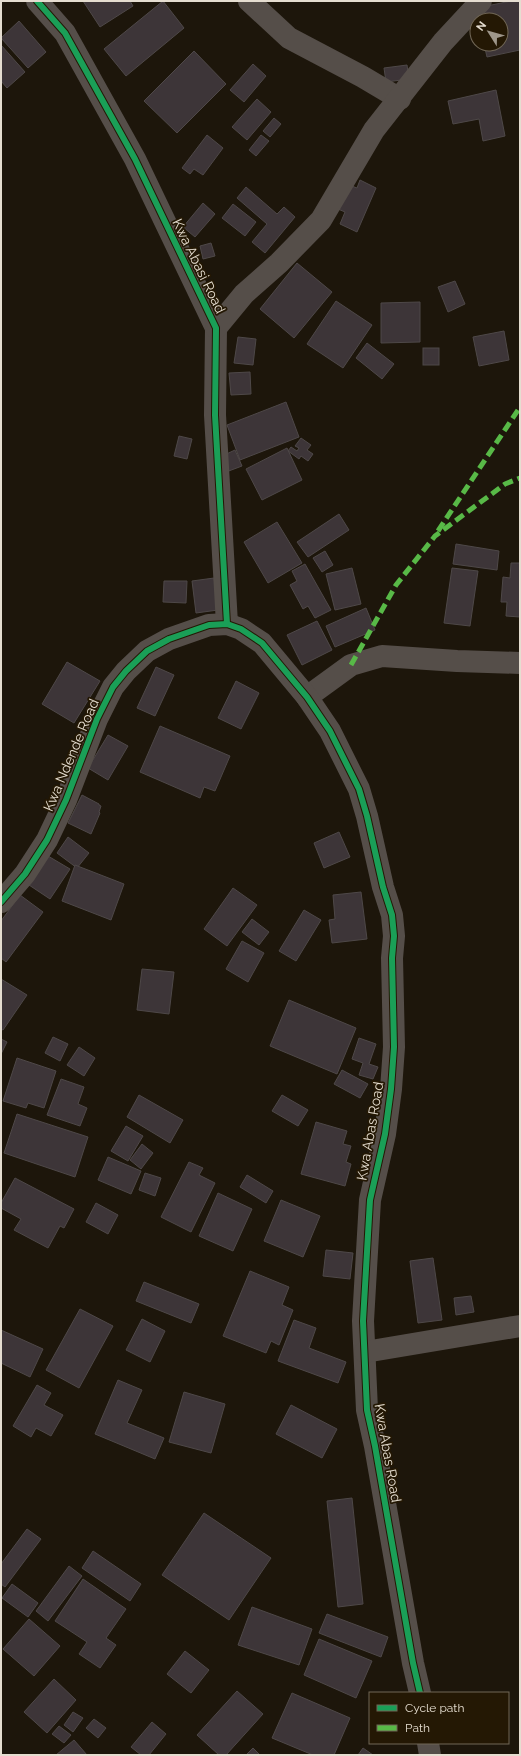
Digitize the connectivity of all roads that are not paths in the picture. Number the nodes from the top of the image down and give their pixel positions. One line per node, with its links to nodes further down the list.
1 (36, 1): 5 (street, Kwa Abasi Road)
2 (249, 1): 4 (street)
3 (481, 1): 4 (street)
4 (400, 99): 5 (street)
5 (216, 328): 6 (street, Kwa Abasi Road)
6 (227, 624): 8 (street, Kwa Abas Road); 9 (street, Kwa Ndende Road)
7 (520, 663): 8 (street)
8 (307, 697): 11 (street, Kwa Abas Road)
9 (1, 902)
10 (520, 1326): 11 (street)
11 (365, 1352): 12 (street, Kwa Abas Road)
12 (420, 1692)
13 (428, 1744): 14 (street)
14 (430, 1755)

